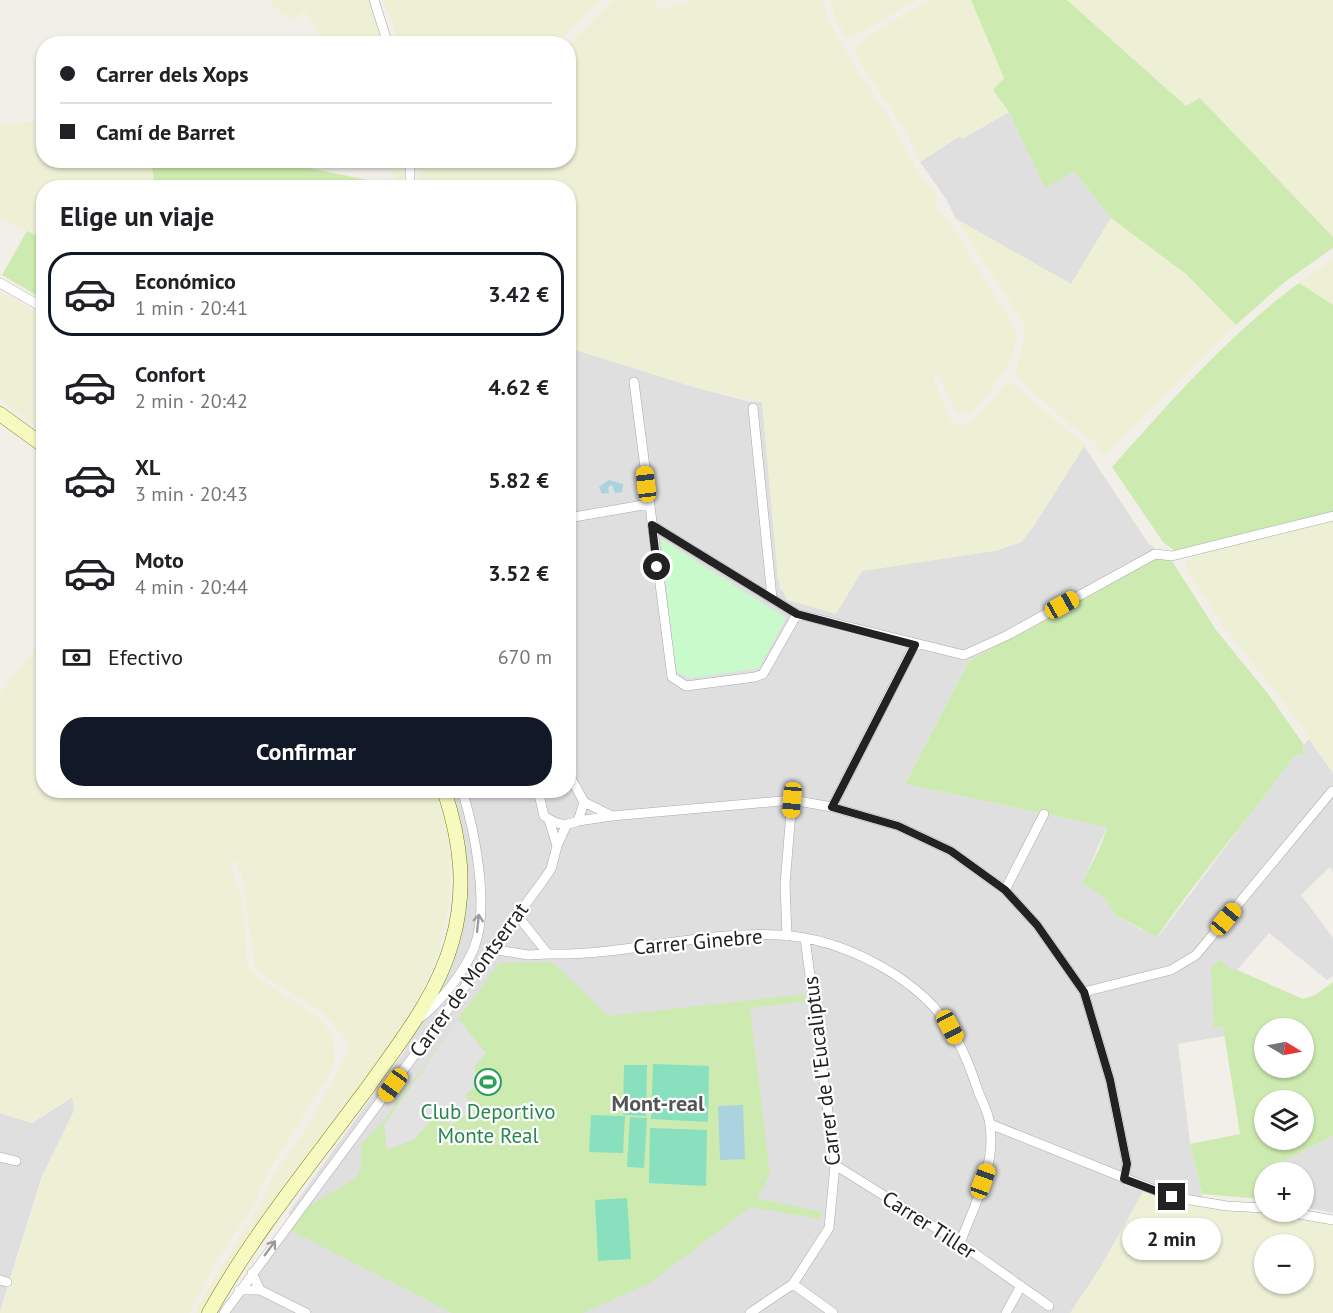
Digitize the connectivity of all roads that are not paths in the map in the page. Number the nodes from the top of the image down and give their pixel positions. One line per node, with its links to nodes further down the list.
1 (374, 0): 2 (street)
2 (385, 36)
3 (0, 282): 4 (street)
4 (36, 303)
5 (634, 382): 9 (street)
6 (753, 408): 13 (street)
7 (0, 414): 8 (main road)
8 (36, 440)
9 (649, 504): 11 (street); 12 (street)
10 (1333, 516): 15 (street)
11 (576, 517)
12 (652, 525): 13 (street); 14 (street)
13 (772, 598): 14 (street)
14 (797, 614): 15 (street)
15 (915, 645): 23 (street)
16 (576, 787): 22 (street)
17 (1332, 791): 36 (street)
18 (446, 798): 37 (main road)
19 (464, 798): 37 (street, Carrer de Montserrat, one-way to 19)
20 (540, 798): 26 (street)
21 (792, 800): 23 (street); 25 (street); 32 (street)
22 (584, 802): 25 (street); 27 (street)
23 (832, 807): 30 (street)
24 (1044, 814): 30 (street)
25 (612, 816): 27 (street)
26 (549, 820): 28 (street); 29 (street)
27 (578, 821): 28 (street)
28 (566, 826): 29 (street, Carrer de Montserrat)
29 (557, 846): 31 (street, Carrer de Montserrat)
30 (1005, 890): 36 (street)
31 (517, 915): 34 (street, Carrer de Montserrat); 35 (street)
32 (787, 936): 33 (street, Carrer Ginebre); 35 (street, Carrer Ginebre)
33 (805, 938): 38 (street, Carrer Ginebre); 41 (street, Carrer de l'Eucaliptus)
34 (491, 949): 35 (street, Carrer Ginebre); 47 (street, Carrer de Montserrat, one-way to 34)
35 (548, 954)
36 (1084, 992): 42 (street)
37 (414, 1022): 53 (main road)
38 (990, 1124): 42 (street); 46 (street, Carrer Ginebre)
39 (0, 1156): 40 (street)
40 (16, 1161)
41 (836, 1166): 46 (street, Carrer Tiller); 48 (street, Carrer de l'Eucaliptus)
42 (1124, 1179): 43 (street)
43 (1254, 1207)
44 (1314, 1217): 45 (street)
45 (1333, 1220)
46 (960, 1243): 49 (street, Carrer Tiller)
47 (252, 1273): 50 (street, Carrer de Montserrat); 51 (street)
48 (793, 1284): 56 (street, Carrer de l'Eucaliptus); 57 (street)
49 (1022, 1286): 52 (street, Carrer Tiller); 58 (street)
50 (239, 1290): 51 (street); 54 (street, Carrer de Montserrat)
51 (260, 1290): 55 (street)
52 (1049, 1306)
53 (209, 1313)
54 (224, 1313)
55 (305, 1313)
56 (750, 1313)
57 (833, 1313)
58 (1006, 1313)

